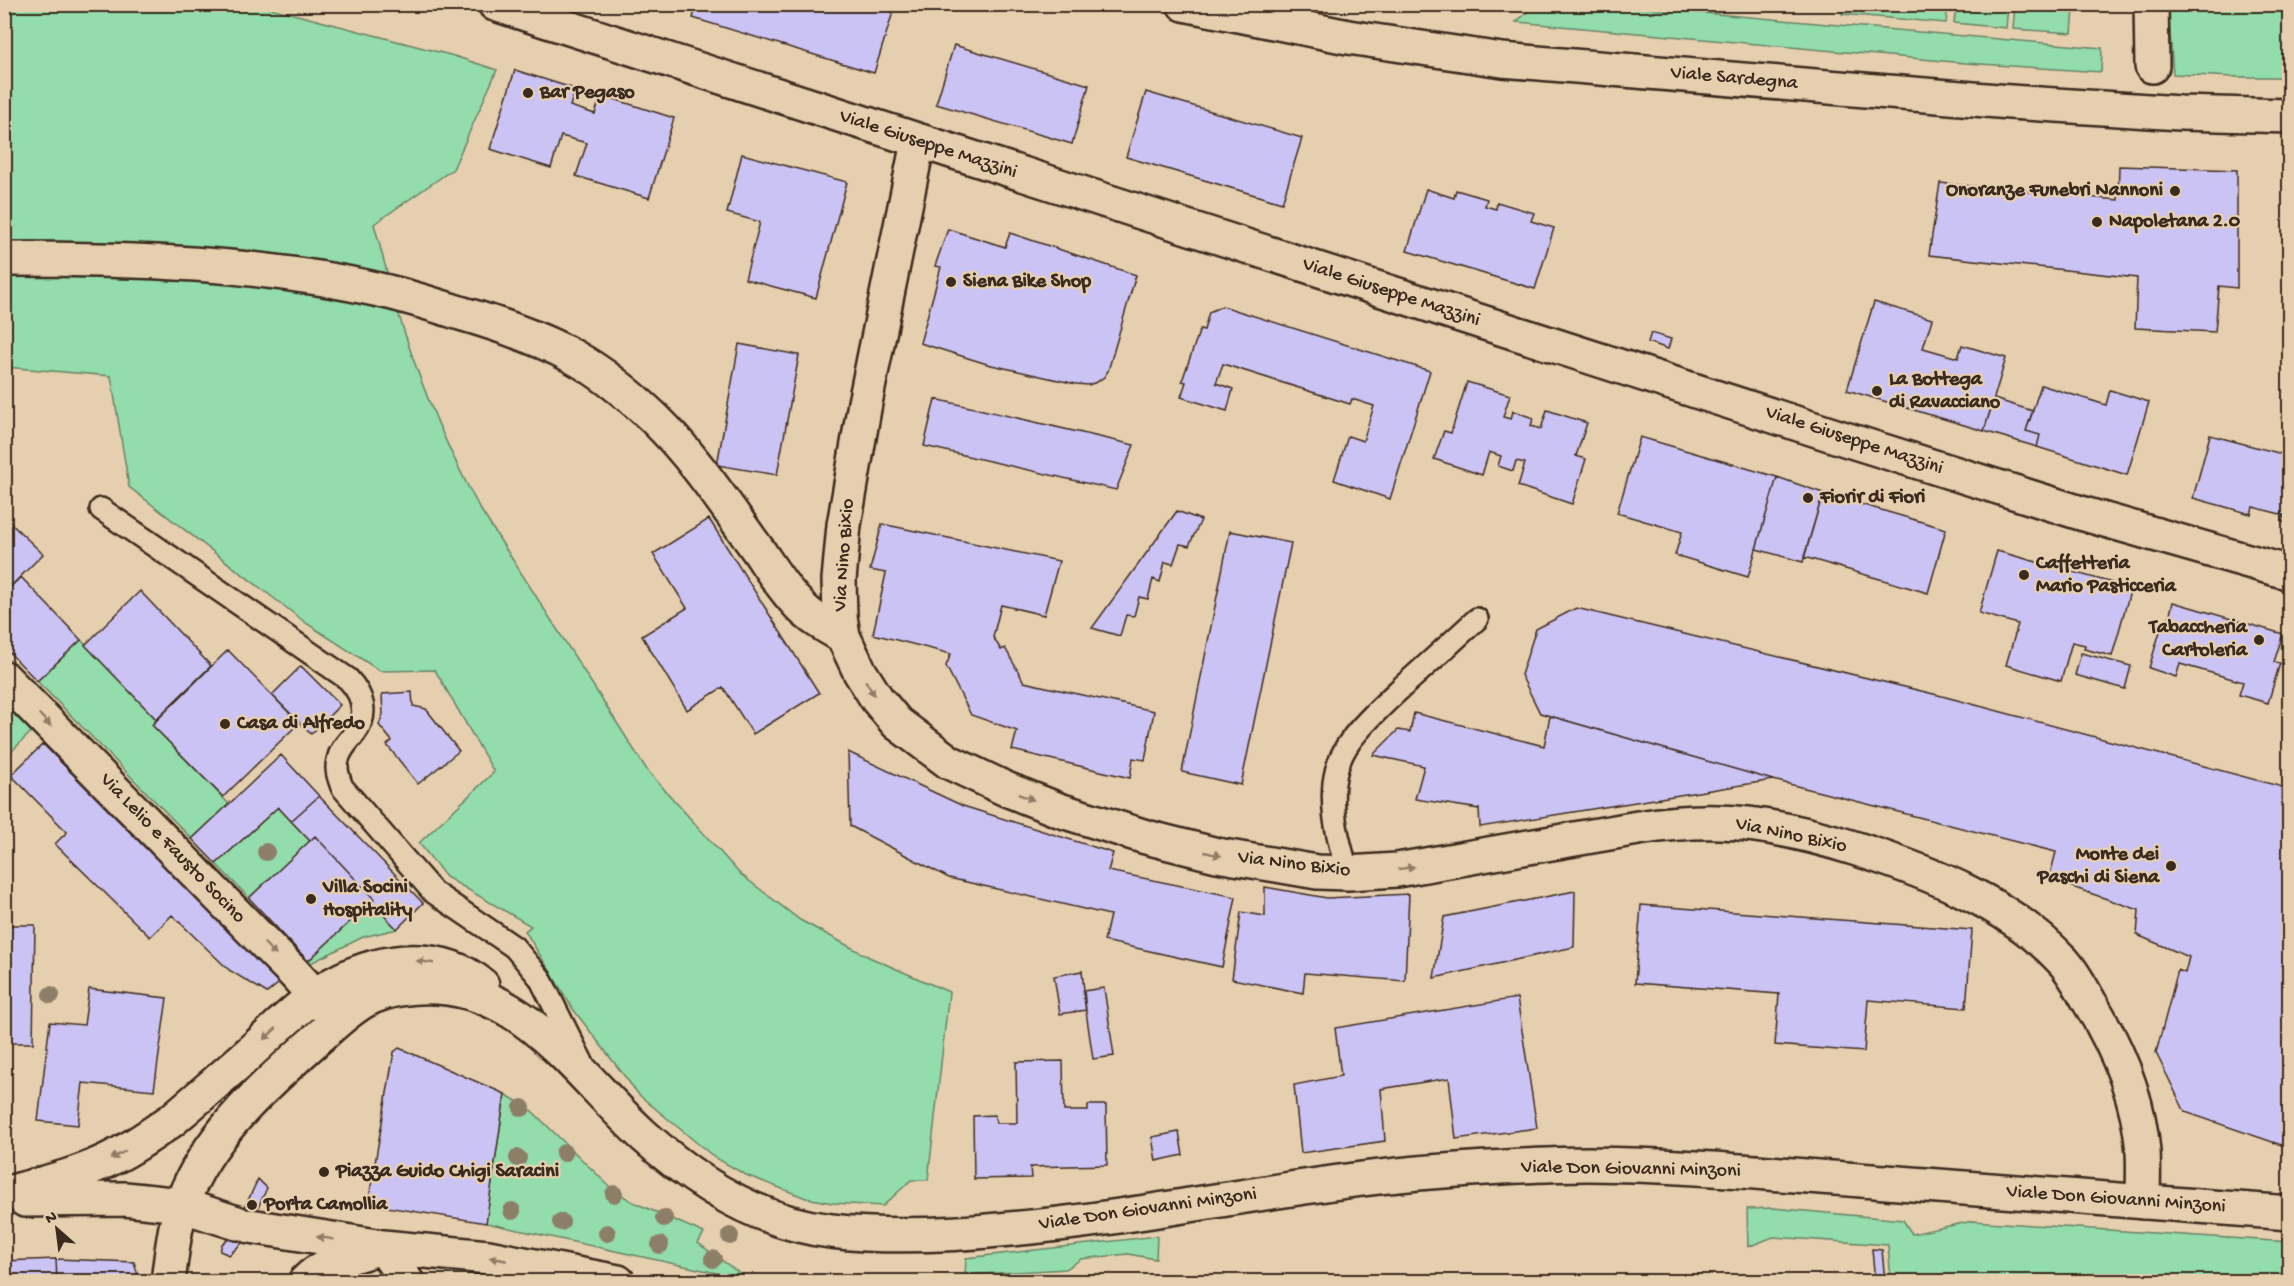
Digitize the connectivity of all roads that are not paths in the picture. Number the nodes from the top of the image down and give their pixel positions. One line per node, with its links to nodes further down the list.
1 (495, 4): 6 (main road, Viale Giuseppe Mazzini)
2 (1184, 4): 5 (main road, Viale Sardegna)
3 (2151, 4): 4 (main road)
4 (2152, 66)
5 (2289, 116)
6 (918, 142): 9 (main road, Viale Giuseppe Mazzini); 11 (main road, Via Nino Bixio)
7 (4, 259): 11 (main road)
8 (101, 509): 17 (lane)
9 (2289, 573)
10 (1477, 619): 13 (lane)
11 (843, 636): 13 (main road, Via Nino Bixio, one-way to 13)
12 (4, 678): 14 (main road, Via Lelio e Fausto Socino, one-way to 14)
13 (1348, 873): 20 (main road, Via Nino Bixio, one-way to 20)
14 (315, 996): 15 (main road, one-way to 14); 16 (main road, Via Lelio e Fausto Socino); 18 (main road, one-way to 18)
15 (510, 1010): 16 (main road, Viale Don Giovanni Minzoni); 17 (main road, Viale Don Giovanni Minzoni)
16 (338, 1021): 21 (main road, Viale Don Giovanni Minzoni)
17 (596, 1089): 20 (main road, Viale Don Giovanni Minzoni)
18 (4, 1194)
19 (4, 1201): 21 (main road)
20 (2143, 1202): 22 (main road, Viale Don Giovanni Minzoni)
21 (181, 1205): 23 (main road, one-way to 21); 24 (main road, Viale Don Giovanni Minzoni)
22 (2289, 1213)
23 (383, 1247): 25 (main road); 26 (main road); 27 (main road, one-way to 23)
24 (168, 1281)
25 (305, 1281)
26 (407, 1281)
27 (618, 1281)

